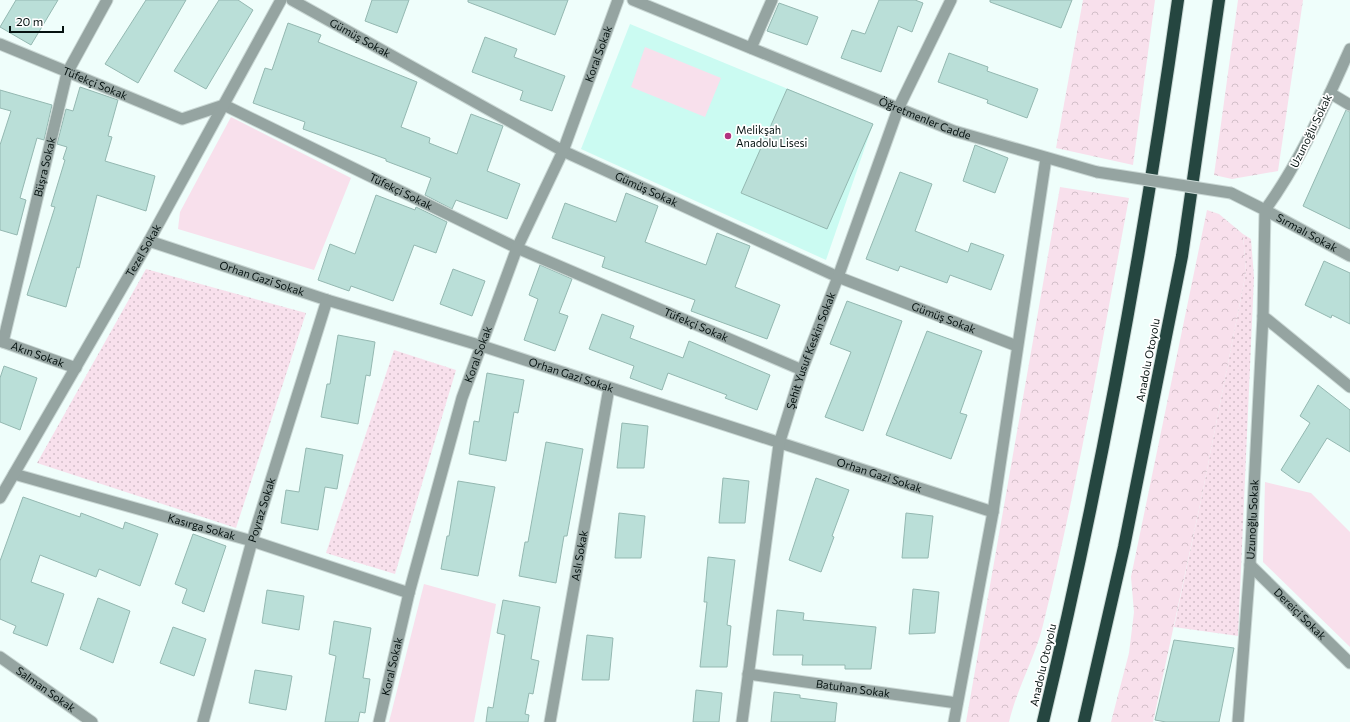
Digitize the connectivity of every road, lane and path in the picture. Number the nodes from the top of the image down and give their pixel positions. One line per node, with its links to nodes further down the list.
1 (107, 0): 13 (street, Büşra Sokak)
2 (281, 0): 15 (street, Tezel Sokak)
3 (292, 0): 18 (street, Gümüş Sokak)
4 (618, 0): 18 (street, Koral Sokak)
5 (632, 0): 11 (street, Öğretmenler Cadde)
6 (772, 0): 11 (street)
7 (951, 0): 17 (street, Şehit Yusuf Keskin Sokak)
8 (1178, 0): 52 (highway, Anadolu Otoyolu)
9 (1219, 0): 53 (highway, Anadolu Otoyolu)
10 (0, 44): 13 (street, Tüfekçi Sokak)
11 (751, 48): 17 (street, Öğretmenler Cadde)
12 (1350, 49): 14 (street, Uzunoğlu Sokak)
13 (67, 73): 15 (street, Tüfekçi Sokak); 28 (street, Büşra Sokak)
14 (1330, 93): 16 (street); 21 (street, Uzunoğlu Sokak)
15 (224, 105): 22 (street, Tezel Sokak); 23 (street, Tüfekçi Sokak)
16 (1350, 105)
17 (898, 109): 19 (street, Öğretmenler Cadde); 25 (street, Şehit Yusuf Keskin Sokak)
18 (563, 151): 23 (street, Koral Sokak); 25 (street, Gümüş Sokak)
19 (1046, 158): 20 (street, Öğretmenler Cadde, bridge); 30 (street)
20 (1231, 193): 21 (street, Sırmalı Sokak)
21 (1264, 210): 24 (street, Sırmalı Sokak); 27 (street, Uzunoğlu Sokak)
22 (149, 241): 26 (street, Orhan Gazi Sokak); 31 (street, Tezel Sokak)
23 (517, 248): 29 (street, Koral Sokak); 32 (street, Tüfekçi Sokak)
24 (1350, 256)
25 (838, 277): 30 (street, Gümüş Sokak); 32 (street, Şehit Yusuf Keskin Sokak)
26 (326, 300): 29 (street, Orhan Gazi Sokak); 39 (street, Poyraz Sokak)
27 (1263, 316): 33 (street); 40 (street, Uzunoğlu Sokak)
28 (1, 341): 31 (street, Akın Sokak)
29 (482, 346): 34 (street, Orhan Gazi Sokak); 41 (street, Koral Sokak)
30 (1017, 346): 38 (street)
31 (76, 368): 36 (street, Tezel Sokak)
32 (802, 370): 35 (street, Şehit Yusuf Keskin Sokak)
33 (1350, 387)
34 (609, 388): 35 (street, Orhan Gazi Sokak); 49 (street, Aslı Sokak)
35 (779, 444): 38 (street, Orhan Gazi Sokak); 44 (street, Şehit Yusuf Keskin Sokak)
36 (14, 474): 37 (street, Tezel Sokak); 39 (street, Kasırga Sokak)
37 (0, 498)
38 (993, 512): 45 (street)
39 (252, 541): 41 (street, Kasırga Sokak); 47 (street, Poyraz Sokak)
40 (1250, 565): 43 (street, Dereiçi Sokak); 54 (street, Uzunoğlu Sokak)
41 (409, 593): 48 (street, Koral Sokak)
42 (0, 657): 46 (street, Salman Sokak)
43 (1350, 663)
44 (748, 674): 45 (street, Batuhan Sokak); 50 (street, Şehit Yusuf Keskin Sokak)
45 (958, 703): 51 (street)
46 (92, 722)
47 (203, 722)
48 (379, 722)
49 (550, 722)
50 (742, 722)
51 (954, 722)
52 (1043, 722)
53 (1084, 722)
54 (1238, 722)

